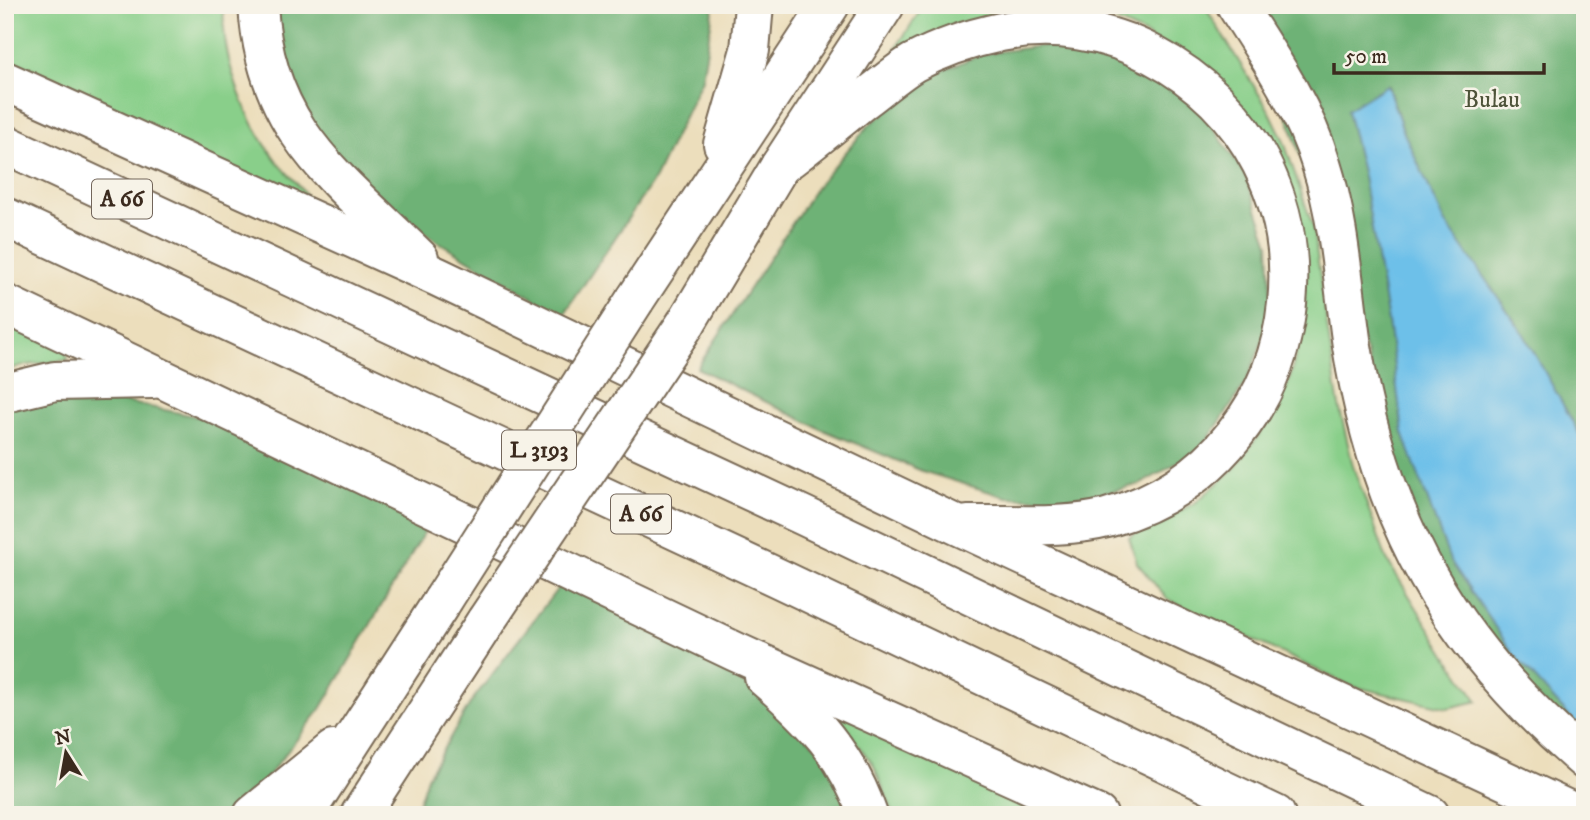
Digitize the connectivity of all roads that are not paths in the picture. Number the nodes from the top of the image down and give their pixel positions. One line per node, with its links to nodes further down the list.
1 (258, 5): 11 (highway)
2 (754, 5): 9 (highway)
3 (830, 5): 9 (highway, L 3193)
4 (885, 5): 8 (highway, L 3193)
5 (1237, 5): 19 (highway)
6 (5, 81): 11 (highway)
7 (5, 144): 27 (highway, A 66)
8 (780, 166): 15 (highway); 16 (highway, L 3193, bridge)
9 (708, 190): 18 (highway, L 3193, bridge)
10 (5, 216): 26 (highway, A 66)
11 (438, 277): 15 (highway)
12 (5, 304): 13 (highway)
13 (165, 379): 14 (highway); 17 (highway)
14 (5, 393)
15 (957, 525): 28 (highway)
16 (476, 636): 22 (highway, L 3193); 23 (highway)
17 (736, 652): 24 (highway); 25 (highway)
18 (364, 724): 20 (highway); 21 (highway, L 3193)
19 (1585, 760)
20 (253, 815)
21 (304, 815)
22 (360, 815)
23 (393, 815)
24 (868, 815)
25 (1098, 815)
26 (1276, 815)
27 (1430, 815)
28 (1579, 815)

